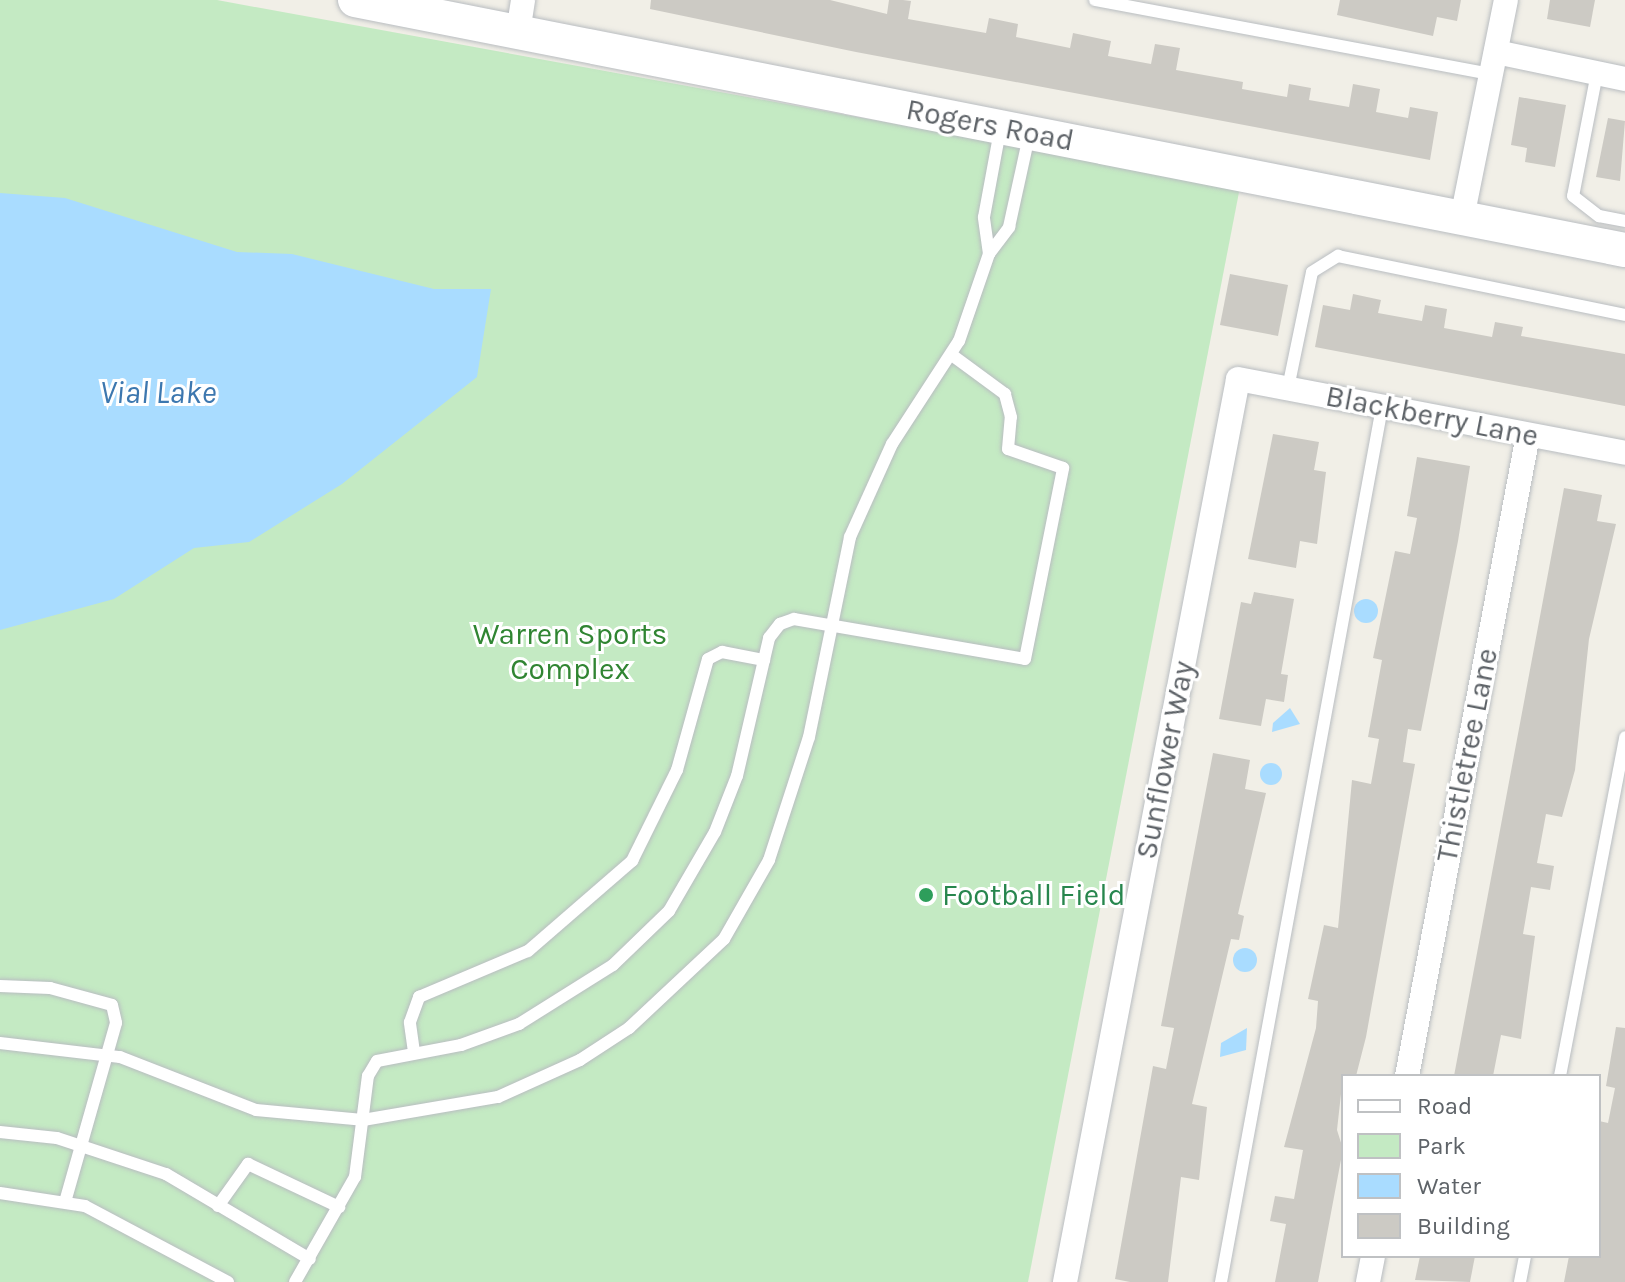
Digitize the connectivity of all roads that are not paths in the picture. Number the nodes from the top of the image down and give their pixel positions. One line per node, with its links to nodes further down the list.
1 (355, 0): 4 (street, Rogers Road)
2 (1095, 0): 5 (lane)
3 (1506, 0): 5 (street)
4 (521, 16): 8 (street, Rogers Road)
5 (1494, 63): 6 (street); 9 (street)
6 (1597, 73): 7 (street); 10 (lane)
7 (1625, 79)
8 (1016, 130): 9 (street, Rogers Road); 12 (lane); 12 (lane)
9 (1462, 218): 11 (street, Rogers Road)
10 (1625, 221)
11 (1625, 250)
12 (989, 254): 14 (lane)
13 (1625, 315): 16 (lane)
14 (952, 355): 20 (lane); 20 (lane)
15 (1238, 379): 16 (street, Blackberry Lane); 41 (street, Sunflower Way)
16 (1288, 388): 17 (street, Blackberry Lane)
17 (1382, 407): 18 (street, Blackberry Lane); 42 (lane)
18 (1528, 435): 19 (street, Blackberry Lane); 27 (street, Thistletree Lane)
19 (1625, 453)
20 (831, 625): 21 (lane); 29 (lane)
21 (764, 660): 25 (lane); 25 (lane)
22 (1625, 737): 28 (lane)
23 (0, 986): 26 (lane)
24 (0, 1043): 26 (lane)
25 (414, 1052): 29 (lane)
26 (107, 1054): 29 (lane); 31 (lane)
27 (1407, 1074)
28 (1560, 1074)
29 (363, 1120): 35 (lane)
30 (0, 1132): 31 (lane)
31 (81, 1144): 33 (lane); 34 (lane)
32 (0, 1193): 33 (lane)
33 (66, 1199): 39 (lane)
34 (218, 1206): 35 (lane); 38 (lane)
35 (339, 1207): 38 (lane)
36 (1373, 1258): 43 (street)
37 (1525, 1258): 44 (lane)
38 (310, 1259): 40 (lane)
39 (228, 1282)
40 (295, 1282)
41 (1065, 1282)
42 (1221, 1282)
43 (1368, 1282)
44 (1520, 1282)

